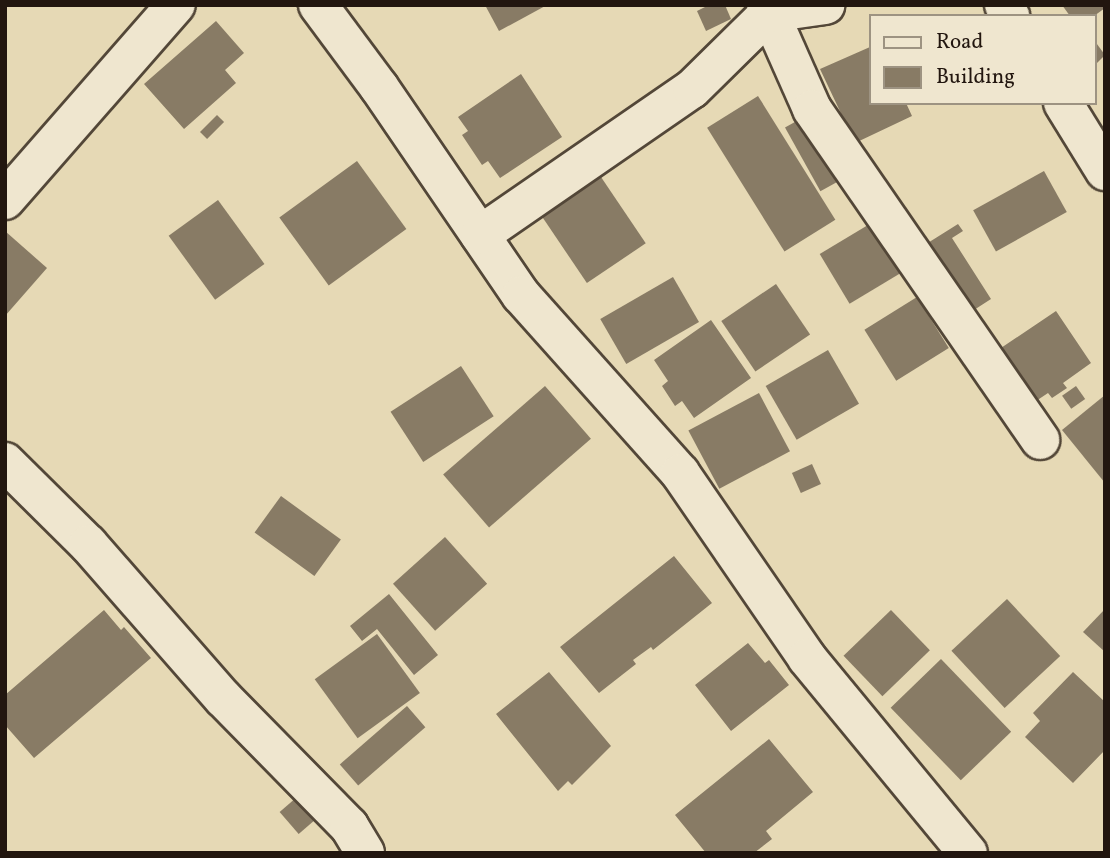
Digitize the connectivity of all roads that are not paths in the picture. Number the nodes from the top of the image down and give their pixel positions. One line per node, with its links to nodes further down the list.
1 (176, 5): 7 (street)
2 (318, 5): 8 (street)
3 (825, 5): 4 (street)
4 (768, 9): 8 (street); 9 (street)
5 (1064, 105): 6 (street)
6 (1105, 171)
7 (5, 200)
8 (480, 235): 12 (street)
9 (1040, 440)
10 (5, 463): 11 (street)
11 (365, 853)
12 (968, 853)

